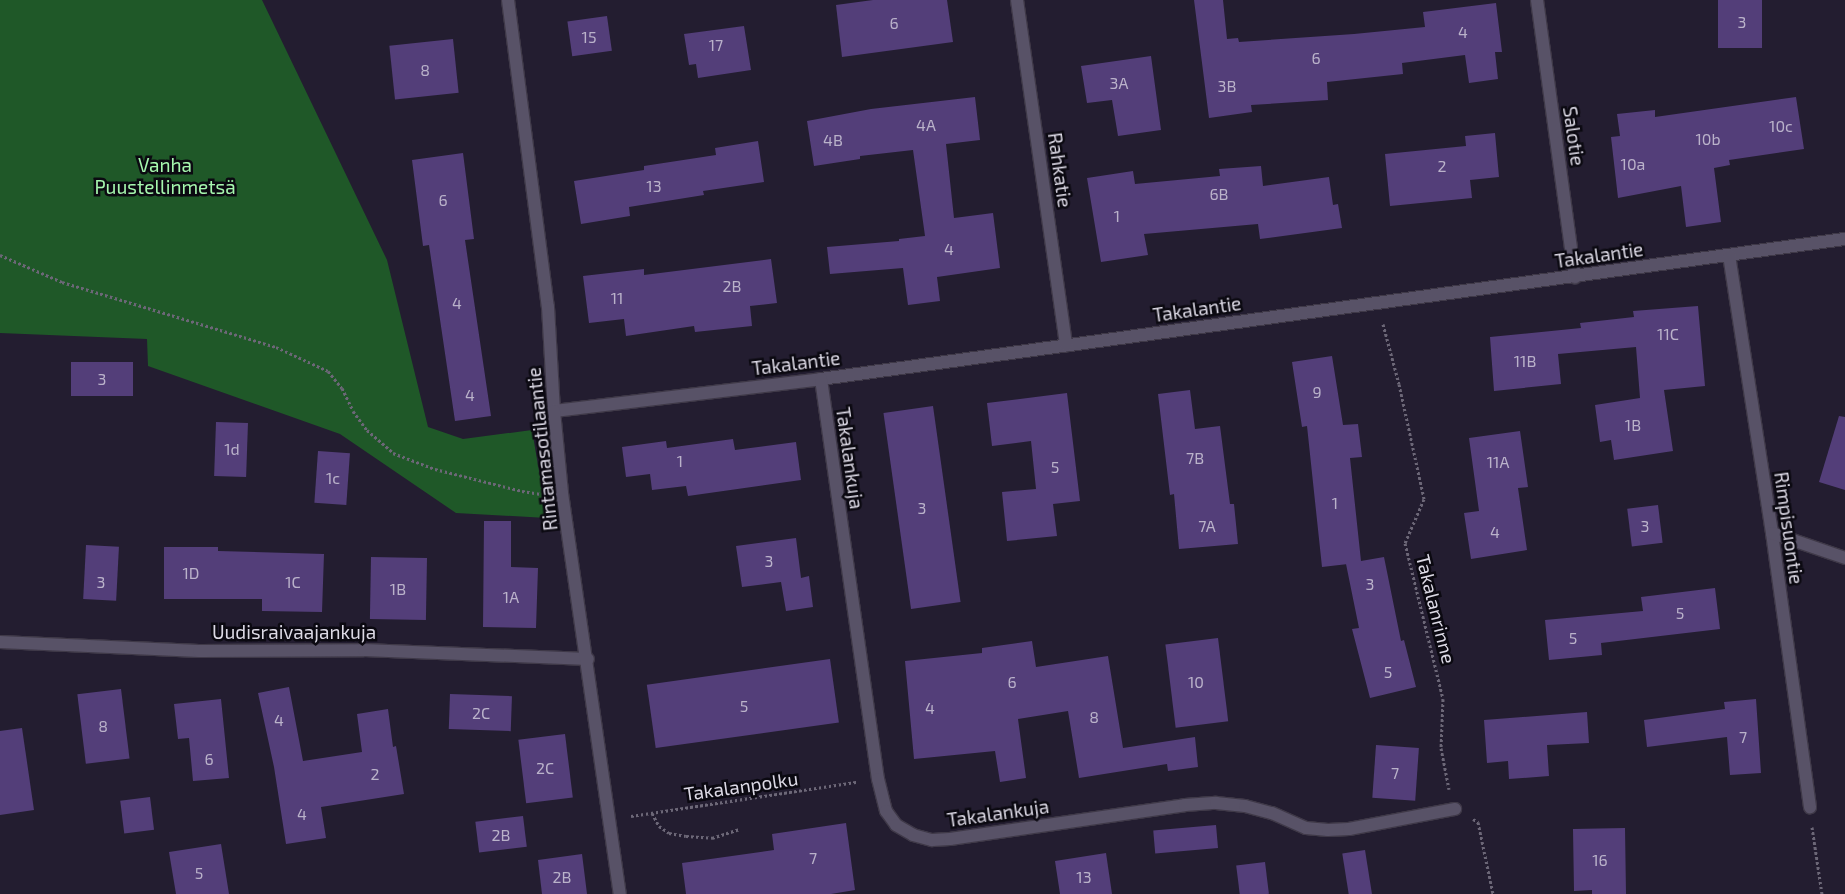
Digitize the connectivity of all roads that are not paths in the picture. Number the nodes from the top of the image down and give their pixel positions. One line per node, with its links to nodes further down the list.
1 (508, 0): 9 (street, Rintamasotilaantie)
2 (1017, 0): 7 (street, Rahkatie)
3 (1537, 0): 6 (street, Salotie)
4 (1845, 239): 5 (street, Takalantie)
5 (1729, 255): 6 (street, Takalantie); 10 (street, Rimpisuontie)
6 (1575, 277): 7 (street, Takalantie)
7 (1066, 346): 8 (street, Takalantie)
8 (821, 379): 9 (street, Takalantie); 15 (street, Takalankuja)
9 (554, 411): 13 (street, Rintamasotilaantie)
10 (1772, 533): 11 (street); 14 (street, Rimpisuontie)
11 (1845, 558)
12 (0, 642): 13 (street, Uudisraivaajankuja)
13 (588, 659): 16 (street, Rintamasotilaantie)
14 (1810, 807)
15 (1455, 809)
16 (620, 894)

